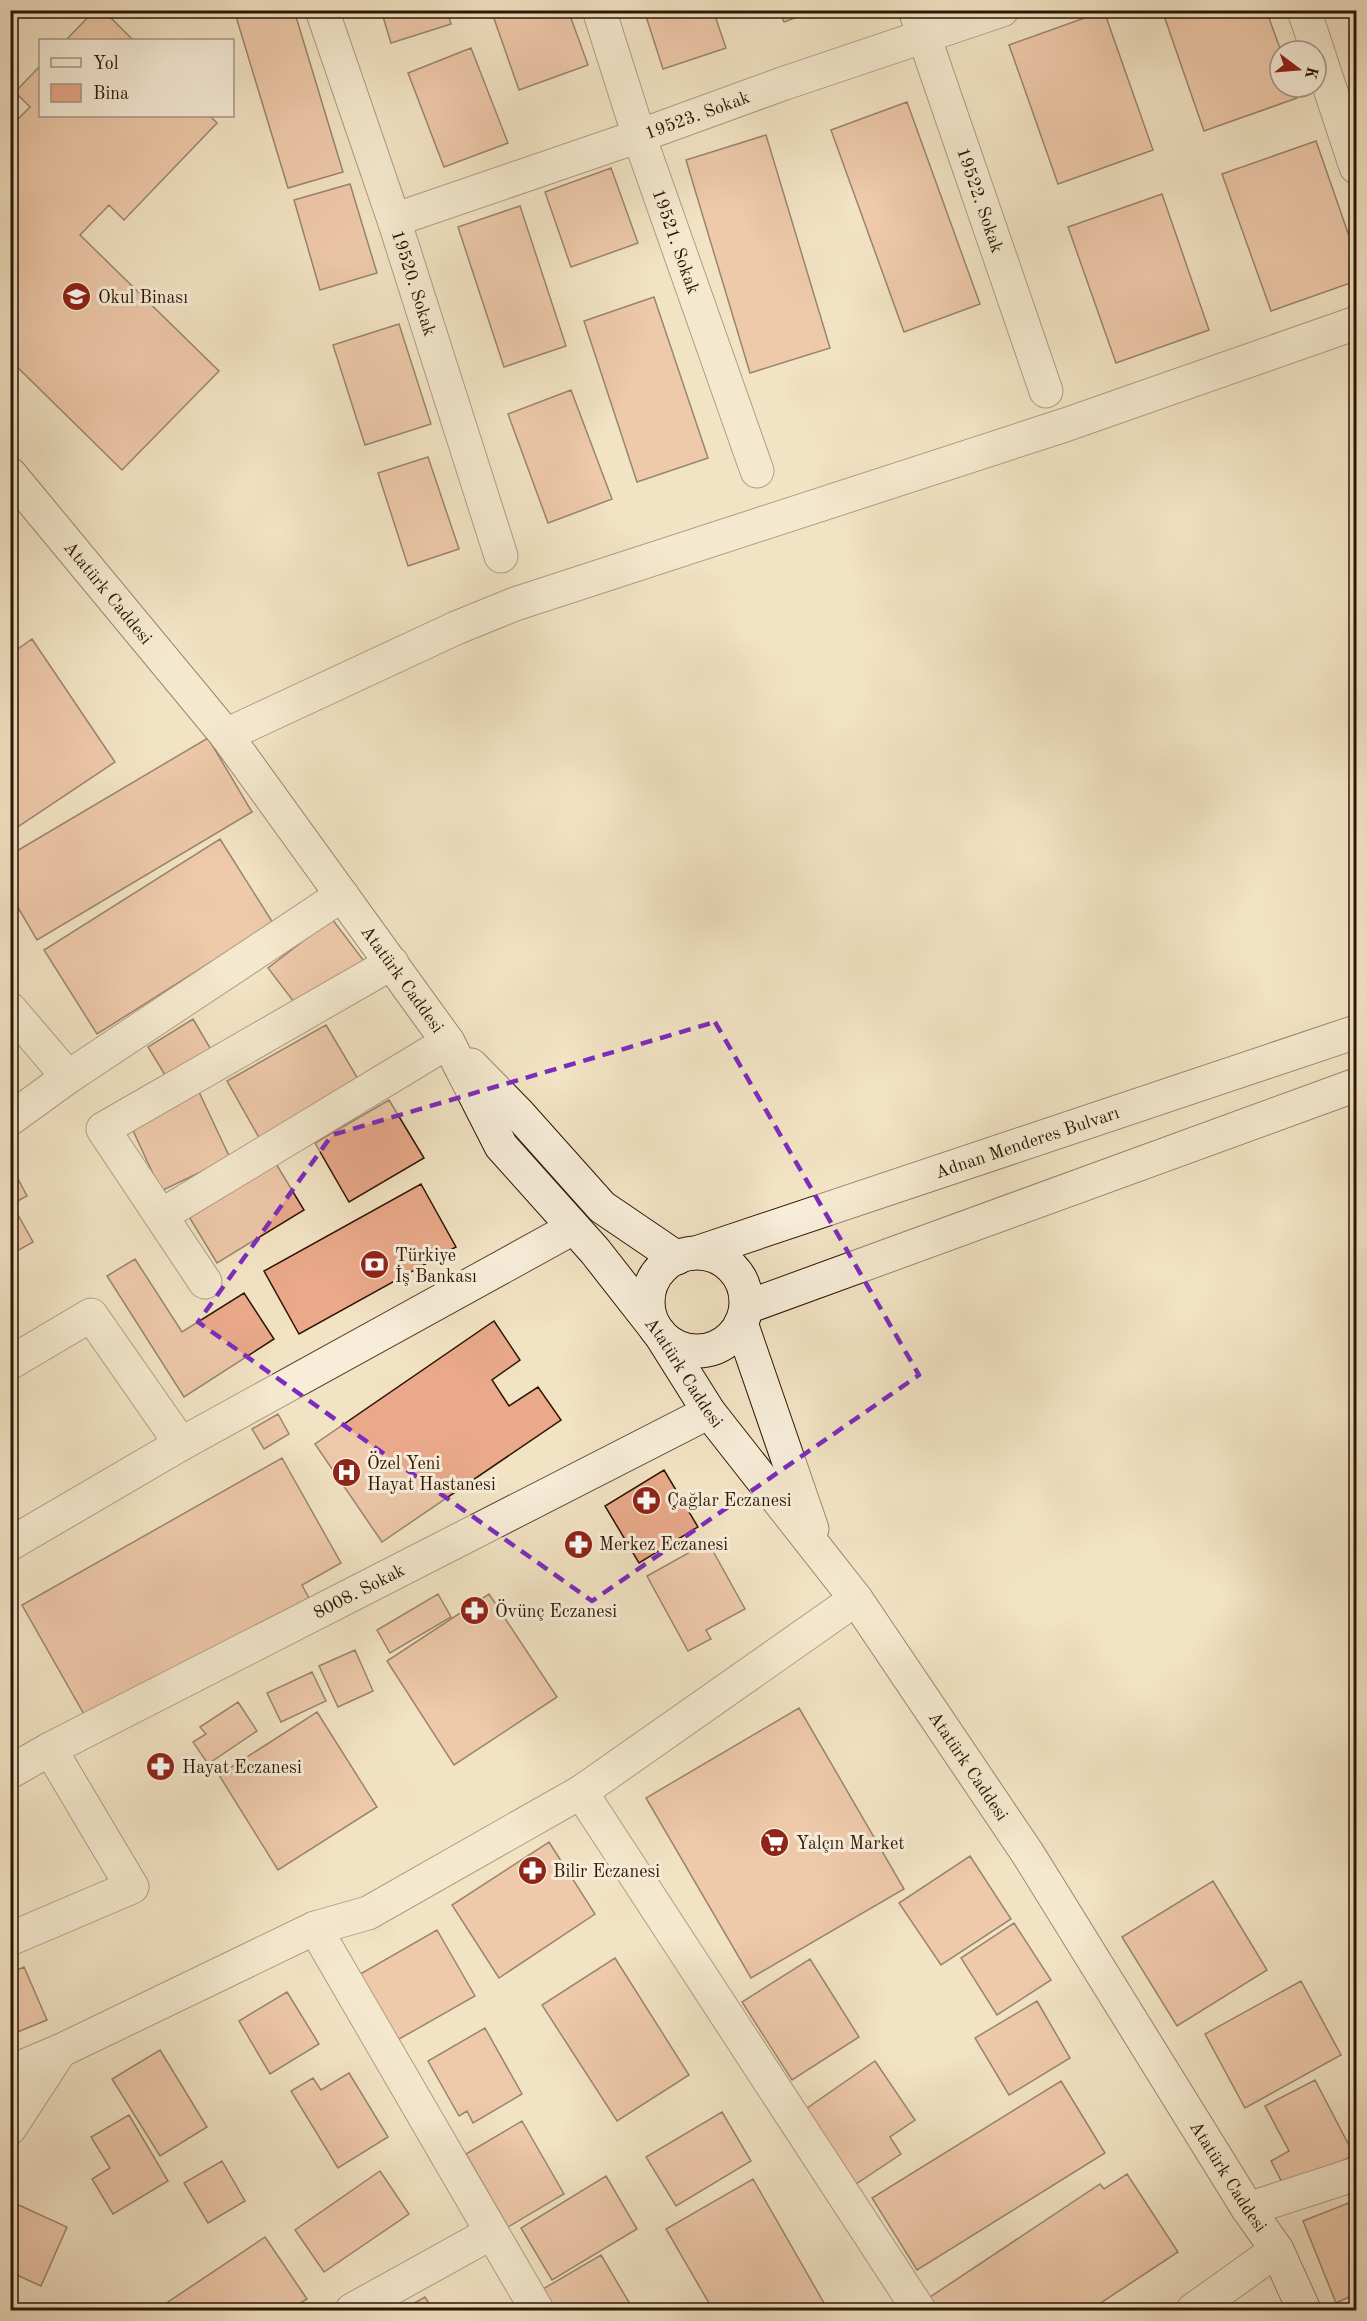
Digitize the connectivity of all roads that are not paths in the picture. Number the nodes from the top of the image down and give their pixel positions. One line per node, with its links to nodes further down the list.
1 (322, 10): 8 (street, 19520. Sokak)
2 (599, 10): 6 (street, 19521. Sokak)
3 (1002, 10): 5 (street, 19523. Sokak)
4 (1304, 10): 7 (street)
5 (919, 23): 6 (street, 19523. Sokak); 10 (street, 19522. Sokak)
6 (639, 136): 8 (street, 19523. Sokak); 11 (street, 19521. Sokak)
7 (1356, 167)
8 (393, 220): 13 (street, 19520. Sokak)
9 (1356, 324): 14 (street)
10 (1046, 391)
11 (757, 471)
12 (10, 474): 14 (street, Atatürk Caddesi)
13 (501, 556)
14 (226, 735): 15 (street, Atatürk Caddesi)
15 (342, 895): 16 (street, Atatürk Caddesi); 20 (street)
16 (392, 963): 19 (street, Atatürk Caddesi); 23 (street)
17 (10, 1009): 20 (street)
18 (1356, 1032): 25 (street, Adnan Menderes Bulvarı)
19 (448, 1042): 23 (street); 24 (street, Atatürk Caddesi); 25 (street)
20 (68, 1077): 22 (street)
21 (1356, 1085): 27 (street)
22 (10, 1119)
23 (162, 1215): 26 (street)
24 (573, 1228): 28 (street, Atatürk Caddesi); 31 (street)
25 (688, 1255): 27 (street); 28 (street)
26 (205, 1282)
27 (744, 1315): 28 (street); 33 (street)
28 (660, 1334): 30 (street, Atatürk Caddesi)
29 (10, 1363): 31 (street)
30 (709, 1412): 33 (street, Atatürk Caddesi); 35 (street, 8008. Sokak)
31 (181, 1444): 32 (street)
32 (10, 1544)
33 (820, 1553): 34 (street, Atatürk Caddesi)
34 (856, 1599): 37 (street); 44 (street, Atatürk Caddesi)
35 (50, 1749): 36 (street, 8008. Sokak); 39 (street)
36 (10, 1772)
37 (581, 1792): 38 (street); 49 (street)
38 (315, 1928): 40 (street); 45 (street)
39 (10, 1939)
40 (60, 2051): 41 (street); 42 (street)
41 (10, 2072)
42 (10, 2127)
43 (1356, 2174): 44 (street)
44 (1248, 2209): 46 (street, Atatürk Caddesi)
45 (491, 2233): 47 (street); 48 (street)
46 (1277, 2250): 50 (street); 51 (street, Atatürk Caddesi)
47 (352, 2310)
48 (537, 2310)
49 (920, 2310)
50 (1192, 2310)
51 (1304, 2310)

